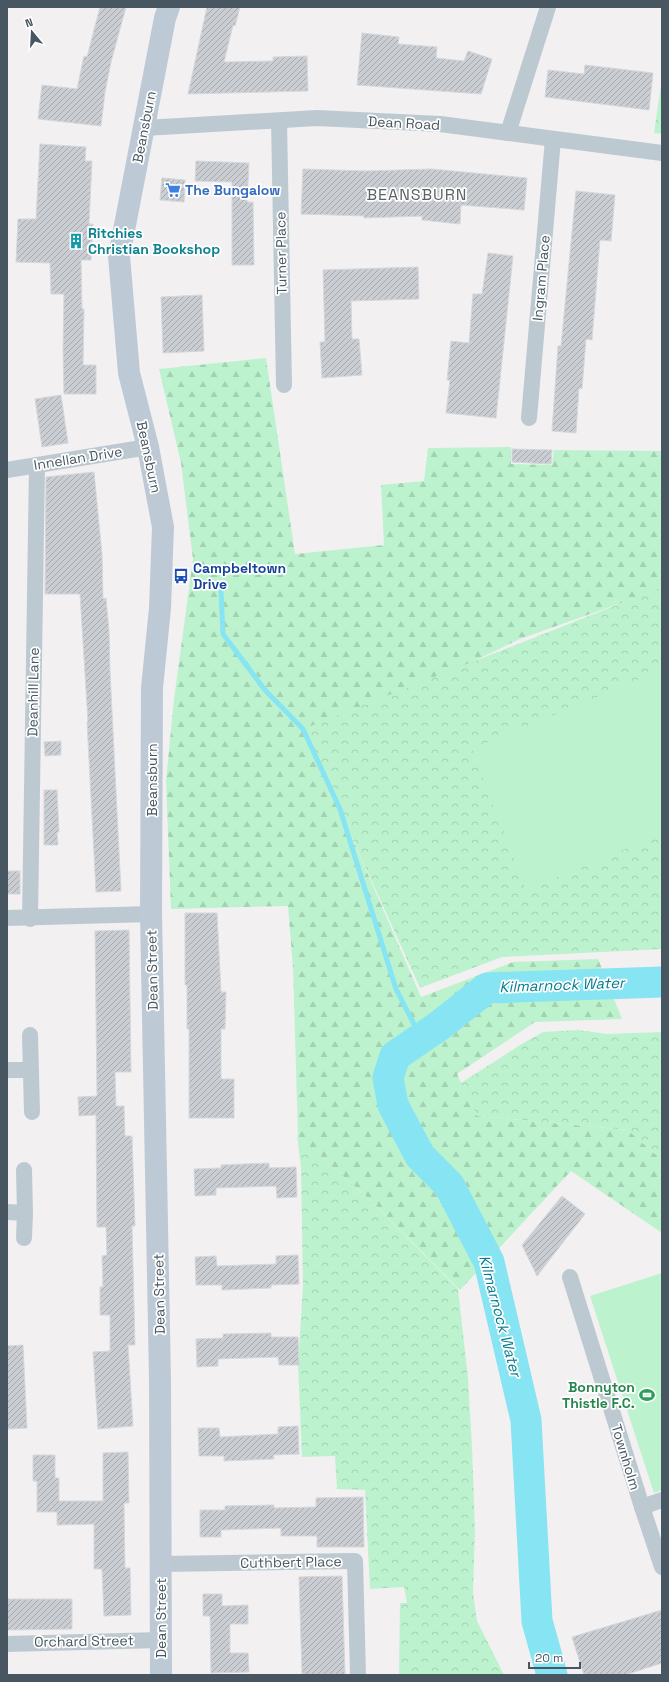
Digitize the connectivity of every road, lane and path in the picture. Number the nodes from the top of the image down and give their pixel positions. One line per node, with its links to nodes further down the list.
1 (168, 7): 4 (main road, Beansburn)
2 (548, 7): 5 (street)
3 (279, 121): 4 (street, Dean Road); 5 (street, Dean Road); 8 (street, Turner Place)
4 (144, 128): 10 (main road, Beansburn)
5 (508, 133): 6 (street, Dean Road)
6 (553, 139): 7 (street, Dean Road); 9 (street, Ingram Place)
7 (662, 153)
8 (284, 385)
9 (529, 418)
10 (148, 447): 11 (street, Innellan Drive); 13 (main road, Beansburn)
11 (37, 465): 12 (street, Innellan Drive); 15 (street, Deanhill Lane)
12 (7, 470)
13 (151, 914): 15 (street); 27 (main road, Dean Street)
14 (7, 918): 15 (street)
15 (30, 918)
16 (30, 1035): 18 (street)
17 (7, 1070): 18 (street)
18 (31, 1070): 19 (street)
19 (32, 1112)
20 (24, 1170): 22 (street)
21 (7, 1212): 22 (street)
22 (26, 1213): 23 (street)
23 (24, 1238)
24 (570, 1277): 26 (street, Townholm)
25 (662, 1500): 26 (street)
26 (642, 1507): 28 (street, Townholm)
27 (161, 1564): 29 (main road, Dean Street); 32 (street, Cuthbert Place)
28 (662, 1567)
29 (160, 1640): 30 (street, Orchard Street); 31 (main road, Dean Street)
30 (7, 1644)
31 (161, 1675)
32 (358, 1675)

